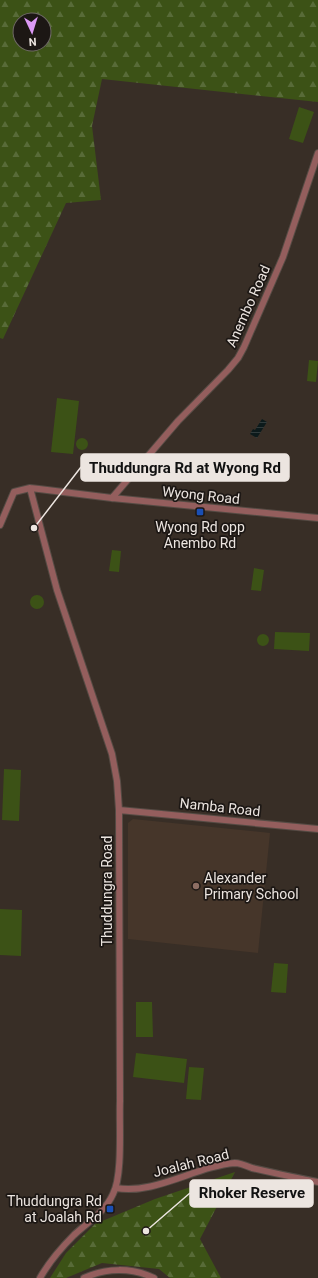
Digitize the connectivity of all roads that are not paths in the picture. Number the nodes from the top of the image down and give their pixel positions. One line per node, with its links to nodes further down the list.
1 (318, 153): 3 (street, Anembo Road)
2 (30, 488): 3 (street, Wyong Road); 5 (street, Wyong Road); 6 (street, Thuddungra Road)
3 (112, 498): 4 (street, Wyong Road)
4 (318, 518)
5 (0, 525)
6 (119, 810): 7 (street, Namba Road); 9 (street, Thuddungra Road)
7 (318, 829)
8 (318, 1182): 9 (street, Joalah Road)
9 (116, 1188): 10 (street, Thuddungra Road)
10 (40, 1278)
11 (84, 1278): 12 (street)
12 (154, 1278)

